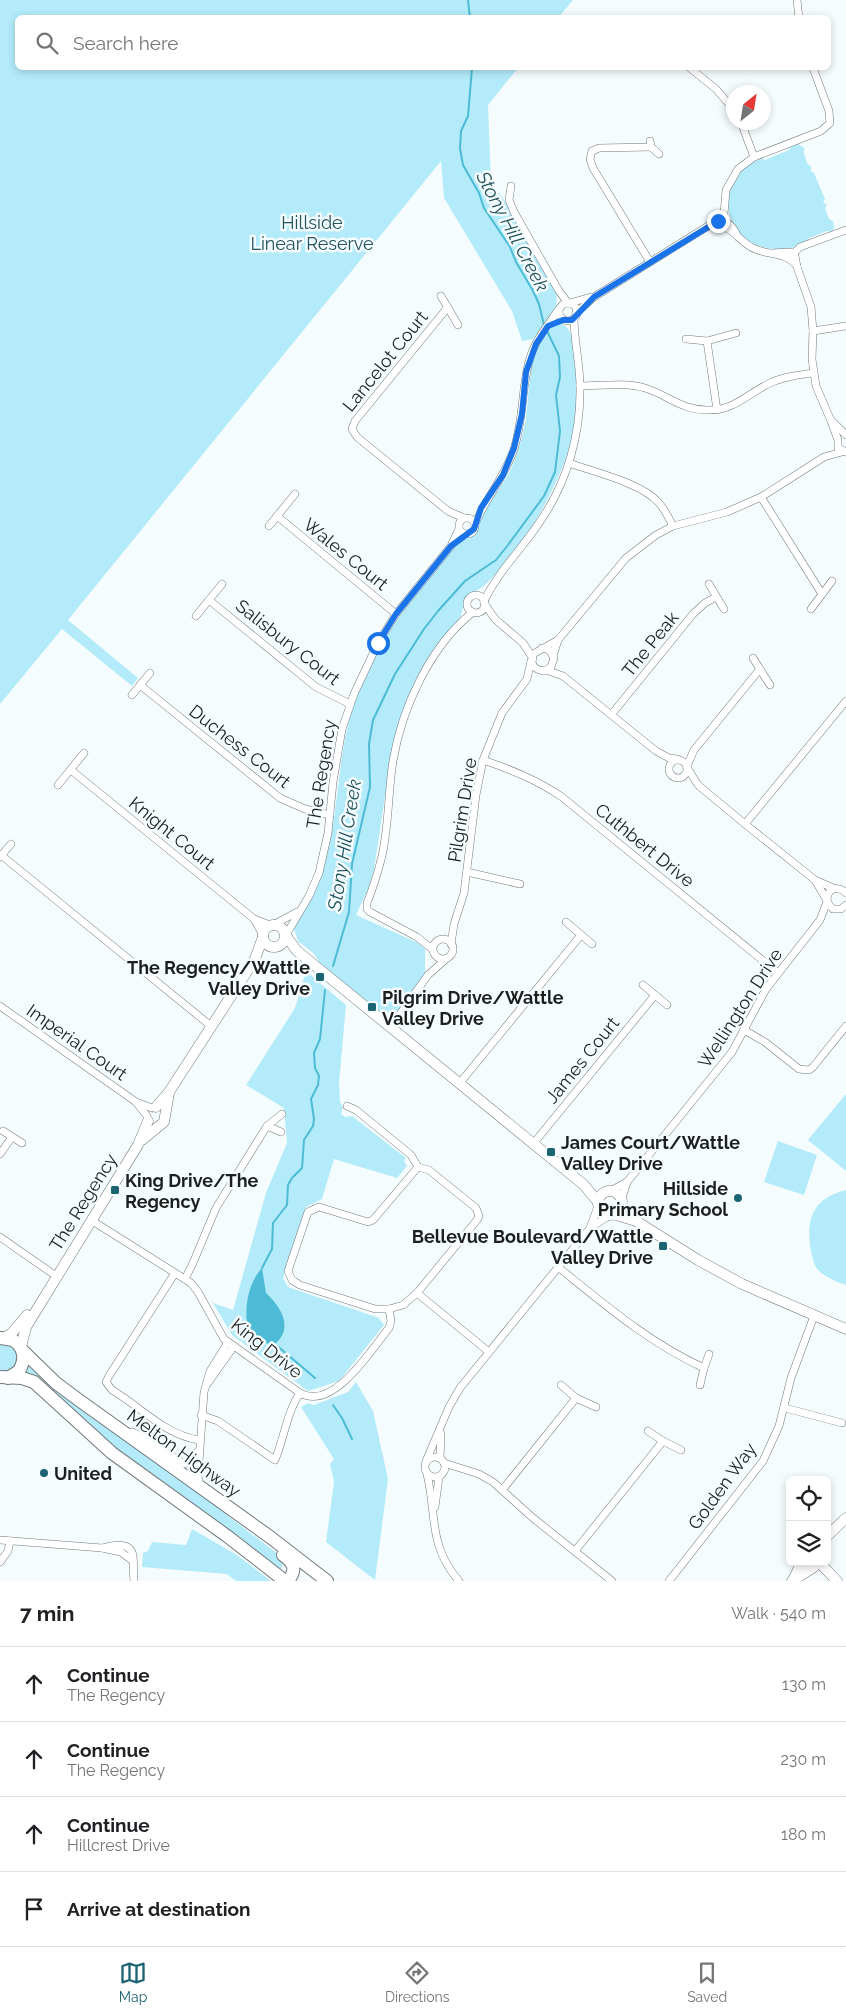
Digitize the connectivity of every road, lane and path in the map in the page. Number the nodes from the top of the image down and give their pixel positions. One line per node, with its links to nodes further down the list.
1 (797, 0): 2 (street)
2 (799, 15)
3 (692, 70): 5 (street)
4 (814, 70): 8 (street)
5 (726, 101)
6 (744, 130): 8 (street)
7 (659, 154): 13 (street)
8 (754, 157): 10 (street)
9 (511, 186): 14 (street)
10 (723, 223): 12 (street); 13 (street)
11 (846, 230): 12 (street)
12 (792, 256): 25 (street)
13 (650, 262): 16 (street)
14 (559, 291): 17 (street); 19 (street)
15 (441, 296): 18 (street, Lancelot Court)
16 (594, 297): 17 (street); 20 (street)
17 (569, 303): 19 (street); 20 (street)
18 (448, 307): 22 (street, Lancelot Court); 42 (street, Lancelot Court)
19 (560, 308): 21 (street); 23 (street)
20 (575, 316): 21 (street); 27 (street)
21 (564, 320): 23 (street); 27 (street)
22 (458, 325)
23 (548, 326): 41 (street)
24 (846, 326): 25 (street)
25 (813, 331): 30 (street)
26 (736, 333): 29 (street)
27 (575, 339): 31 (street)
28 (686, 339): 29 (street)
29 (707, 341): 32 (street)
30 (813, 373): 32 (street); 33 (street)
31 (580, 386): 32 (street); 38 (street)
32 (717, 410)
33 (831, 421): 34 (street); 35 (street)
34 (846, 436): 35 (street)
35 (837, 442): 36 (street); 37 (street)
36 (844, 453): 37 (street)
37 (824, 457): 40 (street)
38 (569, 463): 47 (street); 53 (street)
39 (295, 494): 43 (street, Wales Court)
40 (761, 496): 47 (street); 55 (street)
41 (481, 508): 44 (street); 45 (street)
42 (448, 511): 44 (street, Lancelot Court); 48 (street, Lancelot Court)
43 (277, 516): 46 (street, Wales Court); 64 (street, Wales Court)
44 (465, 518): 45 (street); 48 (street)
45 (475, 524): 49 (street)
46 (269, 526)
47 (673, 526): 68 (street)
48 (459, 527): 49 (street); 50 (street, The Regency)
49 (468, 534): 50 (street, The Regency)
50 (451, 546): 64 (street, The Regency)
51 (832, 581): 55 (street)
52 (222, 584): 58 (street, Salisbury Court)
53 (492, 584): 56 (street); 59 (street)
54 (709, 584): 57 (street)
55 (822, 594): 62 (street)
56 (474, 595): 59 (street); 60 (street)
57 (716, 596): 61 (street); 84 (street, The Peak)
58 (209, 600): 65 (street, Salisbury Court); 83 (street, Salisbury Court)
59 (484, 602): 63 (street); 66 (street)
60 (467, 605): 63 (street); 67 (street)
61 (724, 609)
62 (811, 609)
63 (474, 612): 66 (street); 67 (street)
64 (396, 614): 83 (street, The Regency)
65 (196, 616)
66 (495, 619): 69 (street)
67 (462, 621): 119 (street)
68 (558, 640): 70 (street); 71 (street)
69 (523, 643): 70 (street); 73 (street)
70 (540, 649): 71 (street); 73 (street)
71 (553, 657): 75 (street); 77 (street)
72 (753, 658): 74 (street)
73 (532, 659): 75 (street); 78 (street, Pilgrim Drive)
74 (760, 669): 80 (street); 85 (street)
75 (544, 671): 77 (street); 78 (street, Pilgrim Drive)
76 (150, 673): 79 (street)
77 (563, 676): 84 (street)
78 (527, 679): 88 (street, Pilgrim Drive)
79 (140, 685): 81 (street); 96 (street, Duchess Court)
80 (770, 685)
81 (132, 695)
82 (846, 701): 97 (street)
83 (350, 704): 96 (street, The Regency)
84 (611, 715): 86 (street)
85 (694, 750): 89 (street); 90 (street)
86 (656, 752): 89 (street); 91 (street)
87 (84, 753): 92 (street)
88 (483, 760): 100 (street, Pilgrim Drive); 128 (street, Cuthbert Drive)
89 (678, 760): 90 (street); 91 (street)
90 (687, 767): 93 (street); 95 (street)
91 (669, 769): 93 (street)
92 (71, 770): 94 (street); 111 (street, Knight Court)
93 (680, 778): 95 (street)
94 (58, 785)
95 (698, 785): 97 (street)
96 (330, 814): 109 (street, The Regency)
97 (745, 824): 101 (street)
98 (10, 844): 99 (street)
99 (1, 856): 134 (street)
100 (467, 872): 103 (street); 114 (street, Pilgrim Drive)
101 (815, 880): 104 (street); 106 (street)
102 (846, 883): 104 (street)
103 (520, 884)
104 (834, 888): 105 (street); 106 (street, Wellington Drive)
105 (846, 892)
106 (826, 900): 108 (street); 112 (street, Wellington Drive)
107 (846, 905): 108 (street, Wellington Drive)
108 (837, 910): 110 (street); 112 (street, Wellington Drive)
109 (298, 912): 115 (street); 116 (street, The Regency)
110 (846, 912)
111 (254, 919): 115 (street, Knight Court); 118 (street, Knight Court)
112 (820, 920): 128 (street, Wellington Drive)
113 (566, 922): 117 (street)
114 (454, 924): 120 (street, Pilgrim Drive); 121 (street, Pilgrim Drive)
115 (272, 925): 116 (street); 118 (street)
116 (286, 935): 123 (street); 124 (street)
117 (581, 935): 122 (street); 138 (street)
118 (263, 936): 123 (street); 126 (street, The Regency)
119 (417, 937): 120 (street); 125 (street)
120 (440, 940): 121 (street); 125 (street)
121 (451, 944): 127 (street)
122 (592, 944)
123 (276, 947): 124 (street); 126 (street, The Regency)
124 (297, 952): 136 (street)
125 (433, 952): 127 (street); 129 (street)
126 (255, 959): 134 (street, The Regency)
127 (446, 959): 129 (street)
128 (777, 972): 137 (street, Wellington Drive)
129 (428, 975): 136 (street)
130 (643, 985): 131 (street)
131 (655, 995): 132 (street); 151 (street, James Court)
132 (667, 1005)
133 (0, 1006): 141 (street, Imperial Court)
134 (211, 1026): 139 (street, The Regency)
135 (846, 1026): 137 (street)
136 (390, 1028): 138 (street)
137 (744, 1030): 154 (street, Wellington Drive)
138 (459, 1084): 151 (street)
139 (169, 1092): 141 (street, The Regency); 142 (street, The Regency)
140 (347, 1106): 153 (street)
141 (151, 1113): 142 (street); 144 (street); 150 (street, The Regency)
142 (166, 1114): 144 (street)
143 (282, 1114): 145 (street)
144 (160, 1125): 150 (street, The Regency)
145 (267, 1126): 147 (street); 167 (street)
146 (3, 1131): 148 (street)
147 (281, 1132)
148 (12, 1137): 149 (street); 152 (street)
149 (22, 1143)
150 (138, 1144): 160 (street, The Regency)
151 (533, 1144): 155 (street)
152 (0, 1154)
153 (418, 1167): 168 (street); 170 (street)
154 (627, 1182): 156 (street, Wellington Drive); 157 (street, Wellington Drive)
155 (584, 1185): 156 (street); 158 (street)
156 (608, 1191): 157 (street); 158 (street)
157 (622, 1202): 159 (street); 161 (street)
158 (598, 1204): 159 (street); 162 (street)
159 (612, 1215): 161 (street); 162 (street)
160 (91, 1220): 165 (street, King Drive); 166 (street, The Regency)
161 (636, 1222): 171 (street)
162 (590, 1228): 164 (street)
163 (0, 1237): 166 (street)
164 (558, 1266): 176 (street); 178 (street)
165 (176, 1273): 167 (street, King Drive); 191 (street)
166 (56, 1276): 169 (street, The Regency)
167 (185, 1278): 174 (street, King Drive)
168 (417, 1293): 170 (street); 176 (street)
169 (36, 1307): 173 (street, The Regency); 175 (street, The Regency)
170 (390, 1309): 182 (street, King Drive)
171 (814, 1316): 172 (street); 185 (street, Golden Way)
172 (846, 1329)
173 (1, 1338): 175 (highway, Melton Highway)
174 (231, 1344): 182 (street, King Drive); 186 (street)
175 (22, 1349): 179 (highway); 189 (highway, Melton Highway)
176 (489, 1352): 187 (street)
177 (709, 1354): 178 (street)
178 (704, 1368): 181 (street)
179 (2, 1378): 214 (highway)
180 (560, 1385): 183 (street)
181 (700, 1385)
182 (300, 1393): 186 (street)
183 (576, 1398): 184 (street); 201 (street)
184 (596, 1407)
185 (785, 1408): 188 (street); 218 (street, Golden Way)
186 (201, 1415): 191 (street)
187 (444, 1419): 195 (street); 196 (street)
188 (842, 1423)
189 (113, 1424): 193 (street); 200 (highway, Melton Highway)
190 (648, 1431): 192 (street)
191 (199, 1440): 193 (street)
192 (664, 1441): 194 (street); 207 (street)
193 (199, 1449): 200 (street)
194 (681, 1450)
195 (426, 1461): 196 (street); 198 (street)
196 (442, 1461): 197 (street); 199 (street)
197 (465, 1470): 199 (street); 201 (street)
198 (427, 1474): 199 (street); 203 (street)
199 (441, 1475): 203 (street)
200 (204, 1489): 214 (highway); 215 (highway, Melton Highway)
201 (503, 1489): 207 (street)
202 (846, 1518): 204 (street)
203 (434, 1527): 216 (street)
204 (831, 1532)
205 (0, 1540): 206 (street)
206 (10, 1540): 208 (street); 213 (street)
207 (575, 1551): 217 (street)
208 (0, 1562)
209 (808, 1566): 212 (street)
210 (813, 1566): 211 (street)
211 (833, 1578)
212 (793, 1580)
213 (134, 1581)
214 (286, 1581)
215 (327, 1581)
216 (460, 1581)
217 (612, 1581)
218 (669, 1581)

